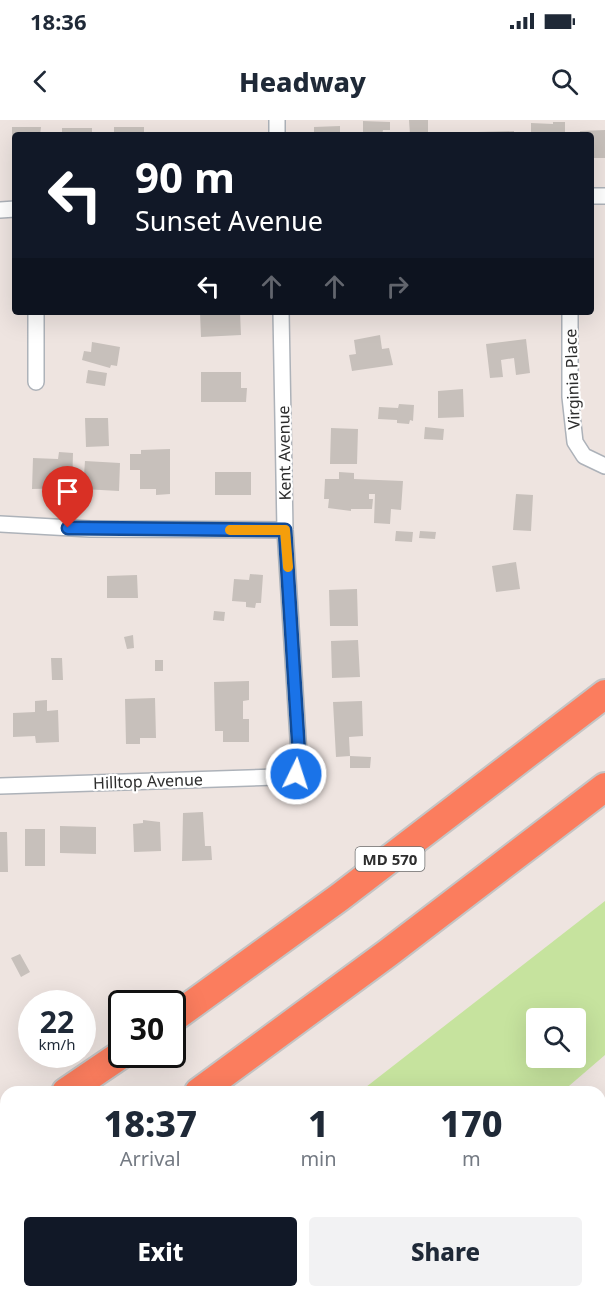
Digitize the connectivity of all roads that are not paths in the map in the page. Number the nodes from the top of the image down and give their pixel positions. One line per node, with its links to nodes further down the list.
1 (36, 315): 4 (street)
2 (282, 315): 7 (street, Kent Avenue)
3 (570, 315): 5 (street, Virginia Place)
4 (36, 382)
5 (605, 466)
6 (0, 524): 7 (street)
7 (285, 530): 9 (street, Kent Avenue)
8 (605, 694): 12 (highway, MD 570)
9 (296, 774): 10 (street, Hilltop Avenue)
10 (0, 786)
11 (605, 787): 15 (highway)
12 (186, 1009)
13 (108, 1064): 14 (highway)
14 (75, 1086)
15 (207, 1086)

